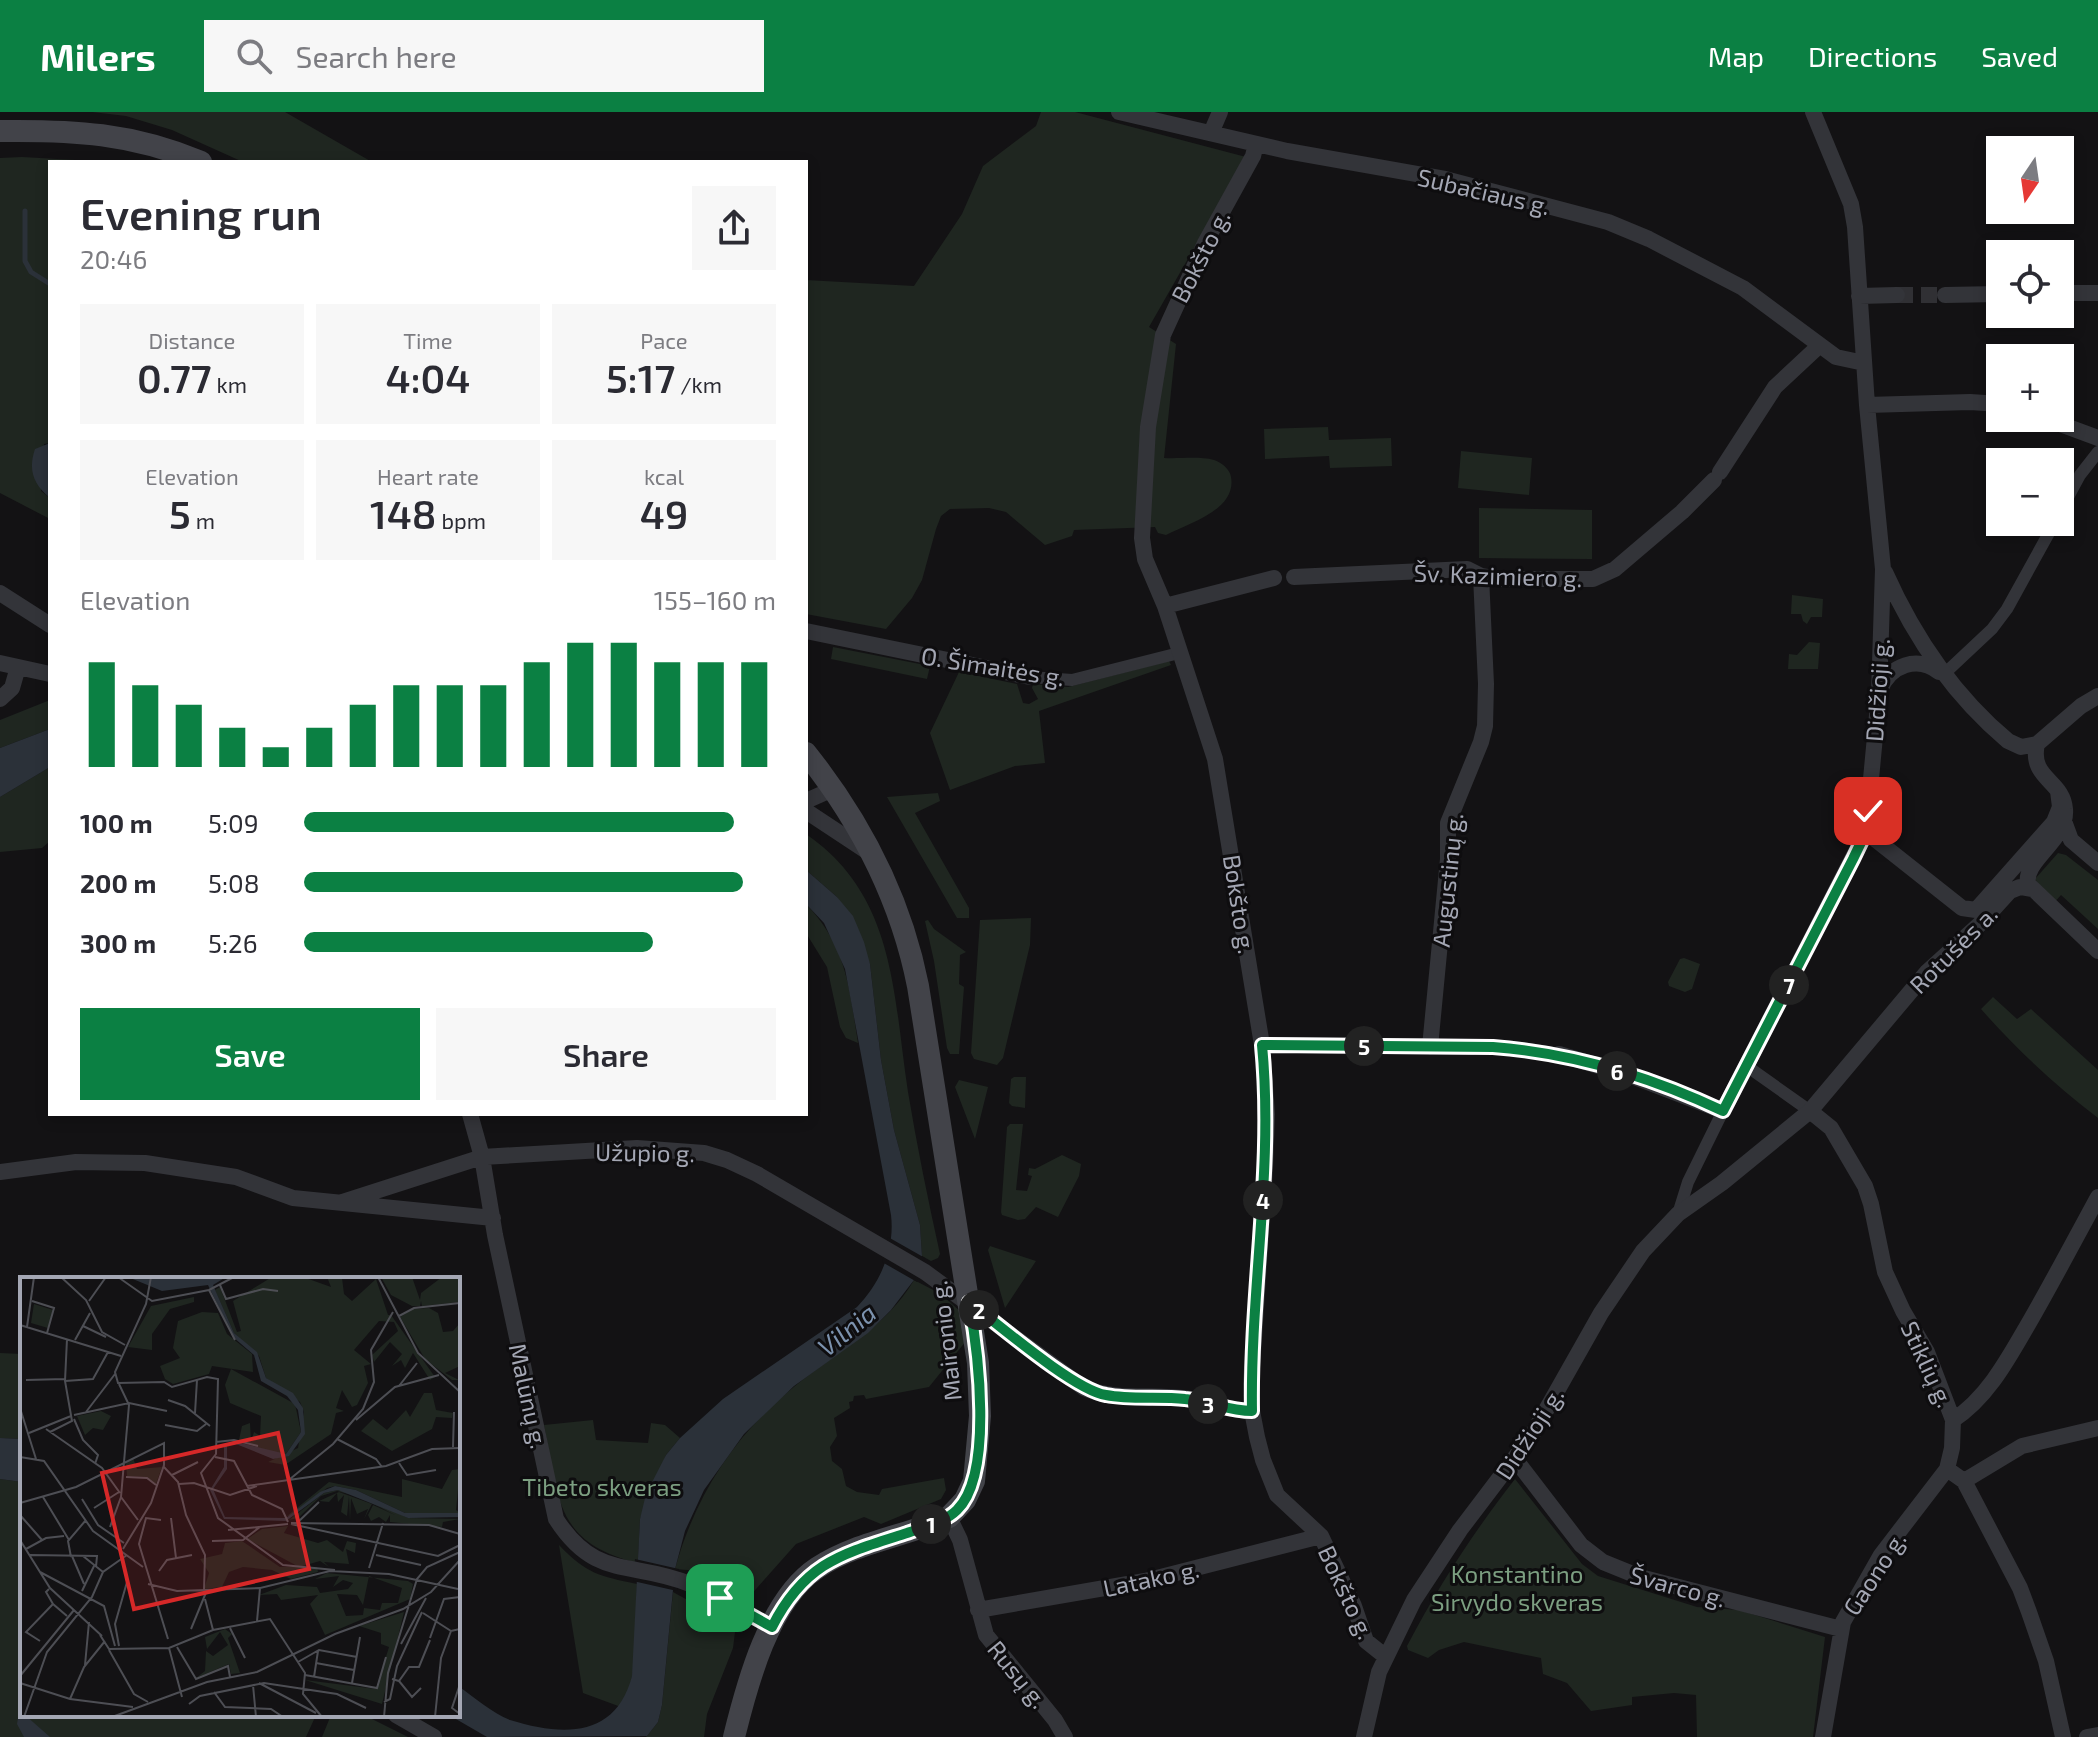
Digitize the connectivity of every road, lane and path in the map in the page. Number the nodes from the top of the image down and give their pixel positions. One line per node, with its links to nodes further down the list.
1 (1119, 112): 5 (street, Subačiaus g.)
2 (1220, 112): 5 (street)
3 (1813, 112): 13 (street, Didžioji g.)
4 (0, 131): 7 (main road)
5 (1211, 133): 6 (street, Subačiaus g.)
6 (1256, 144): 14 (street, Subačiaus g.); 28 (street, Bokšto g.)
7 (196, 160)
8 (2074, 293): 9 (street)
9 (2098, 293)
10 (1986, 294): 12 (street)
11 (1897, 295): 13 (street)
12 (1945, 295)
13 (1859, 296): 15 (street, Didžioji g.)
14 (1820, 345): 15 (street); 24 (street, Šv. Kazimiero g.)
15 (1864, 363): 17 (street, Didžioji g.)
16 (1986, 403): 17 (street)
17 (1867, 405): 23 (street, Didžioji g.)
18 (2074, 429): 19 (street)
19 (2098, 438)
20 (2098, 452): 21 (street)
21 (2074, 486)
22 (2047, 536): 35 (street)
23 (1883, 569): 35 (street); 37 (street, Didžioji g.)
24 (1481, 576): 25 (street, Šv. Kazimiero g.); 53 (street, Augustinų g.)
25 (1294, 577)
26 (1274, 578): 28 (street)
27 (1, 596): 29 (street)
28 (1165, 606): 31 (street, Bokšto g.)
29 (48, 624)
30 (808, 631): 36 (street, O. Šimaitės g.)
31 (1179, 653): 36 (street, O. Šimaitės g.); 52 (street, Bokšto g.)
32 (0, 663): 33 (street)
33 (18, 667): 34 (street); 39 (street)
34 (48, 674)
35 (1943, 675): 37 (street); 40 (street)
36 (1030, 677)
37 (1879, 694): 47 (street, Didžioji g.)
38 (2098, 696): 40 (street)
39 (0, 699)
40 (2037, 744): 43 (street)
41 (809, 763): 42 (main road, Maironio g.)
42 (833, 789): 44 (street); 48 (main road, Maironio g.)
43 (2058, 791): 46 (street); 47 (street, Rotušės a.)
44 (808, 800)
45 (808, 812): 48 (street)
46 (2064, 821): 49 (street); 50 (street)
47 (1866, 832): 56 (street, Didžioji g.)
48 (872, 854): 66 (main road, Maironio g.)
49 (2098, 863)
50 (2031, 889): 51 (street); 58 (street, Rotušės a.)
51 (2098, 951)
52 (1262, 1045): 53 (street); 67 (street, Bokšto g.)
53 (1430, 1047): 54 (street)
54 (1471, 1047): 55 (street)
55 (1559, 1054): 57 (street)
56 (1748, 1067): 57 (street, Didžioji g.); 58 (street, Stiklių g.)
57 (1723, 1111): 64 (street, Didžioji g.)
58 (1810, 1111): 64 (street, Didžioji g.); 68 (street, Stiklių g.)
59 (471, 1116): 60 (street)
60 (482, 1157): 63 (street, Užupio g.); 65 (street); 66 (street, Užupio g.)
61 (3, 1174): 63 (street, Užupio g.)
62 (2098, 1197): 68 (street)
63 (342, 1202): 65 (street, Užupio g.)
64 (1678, 1214): 70 (street, Didžioji g.)
65 (493, 1218): 76 (street, Malūnų g.)
66 (969, 1302): 67 (street); 73 (main road, Maironio g.)
67 (1252, 1411): 74 (street, Bokšto g.)
68 (1953, 1420): 71 (street, Stiklių g.)
69 (2098, 1428): 72 (street)
70 (1515, 1459): 77 (street, Švarco g.); 78 (street, Didžioji g.)
71 (1947, 1469): 72 (street); 77 (street, Gaono g.)
72 (1964, 1481): 86 (street)
73 (949, 1517): 75 (street, Rusų g.); 76 (main road)
74 (1321, 1536): 75 (street, Latako g.); 78 (street, Bokšto g.)
75 (978, 1610): 83 (street, Rusų g.)
76 (772, 1627): 82 (main road)
77 (1841, 1629): 85 (street, Gaono g.)
78 (1386, 1657): 84 (street, Didžioji g.)
79 (399, 1717): 81 (street)
80 (2098, 1735): 87 (street)
81 (434, 1737)
82 (734, 1737)
83 (1065, 1737)
84 (1364, 1737)
85 (1823, 1737)
86 (2063, 1737)
87 (2087, 1737)

